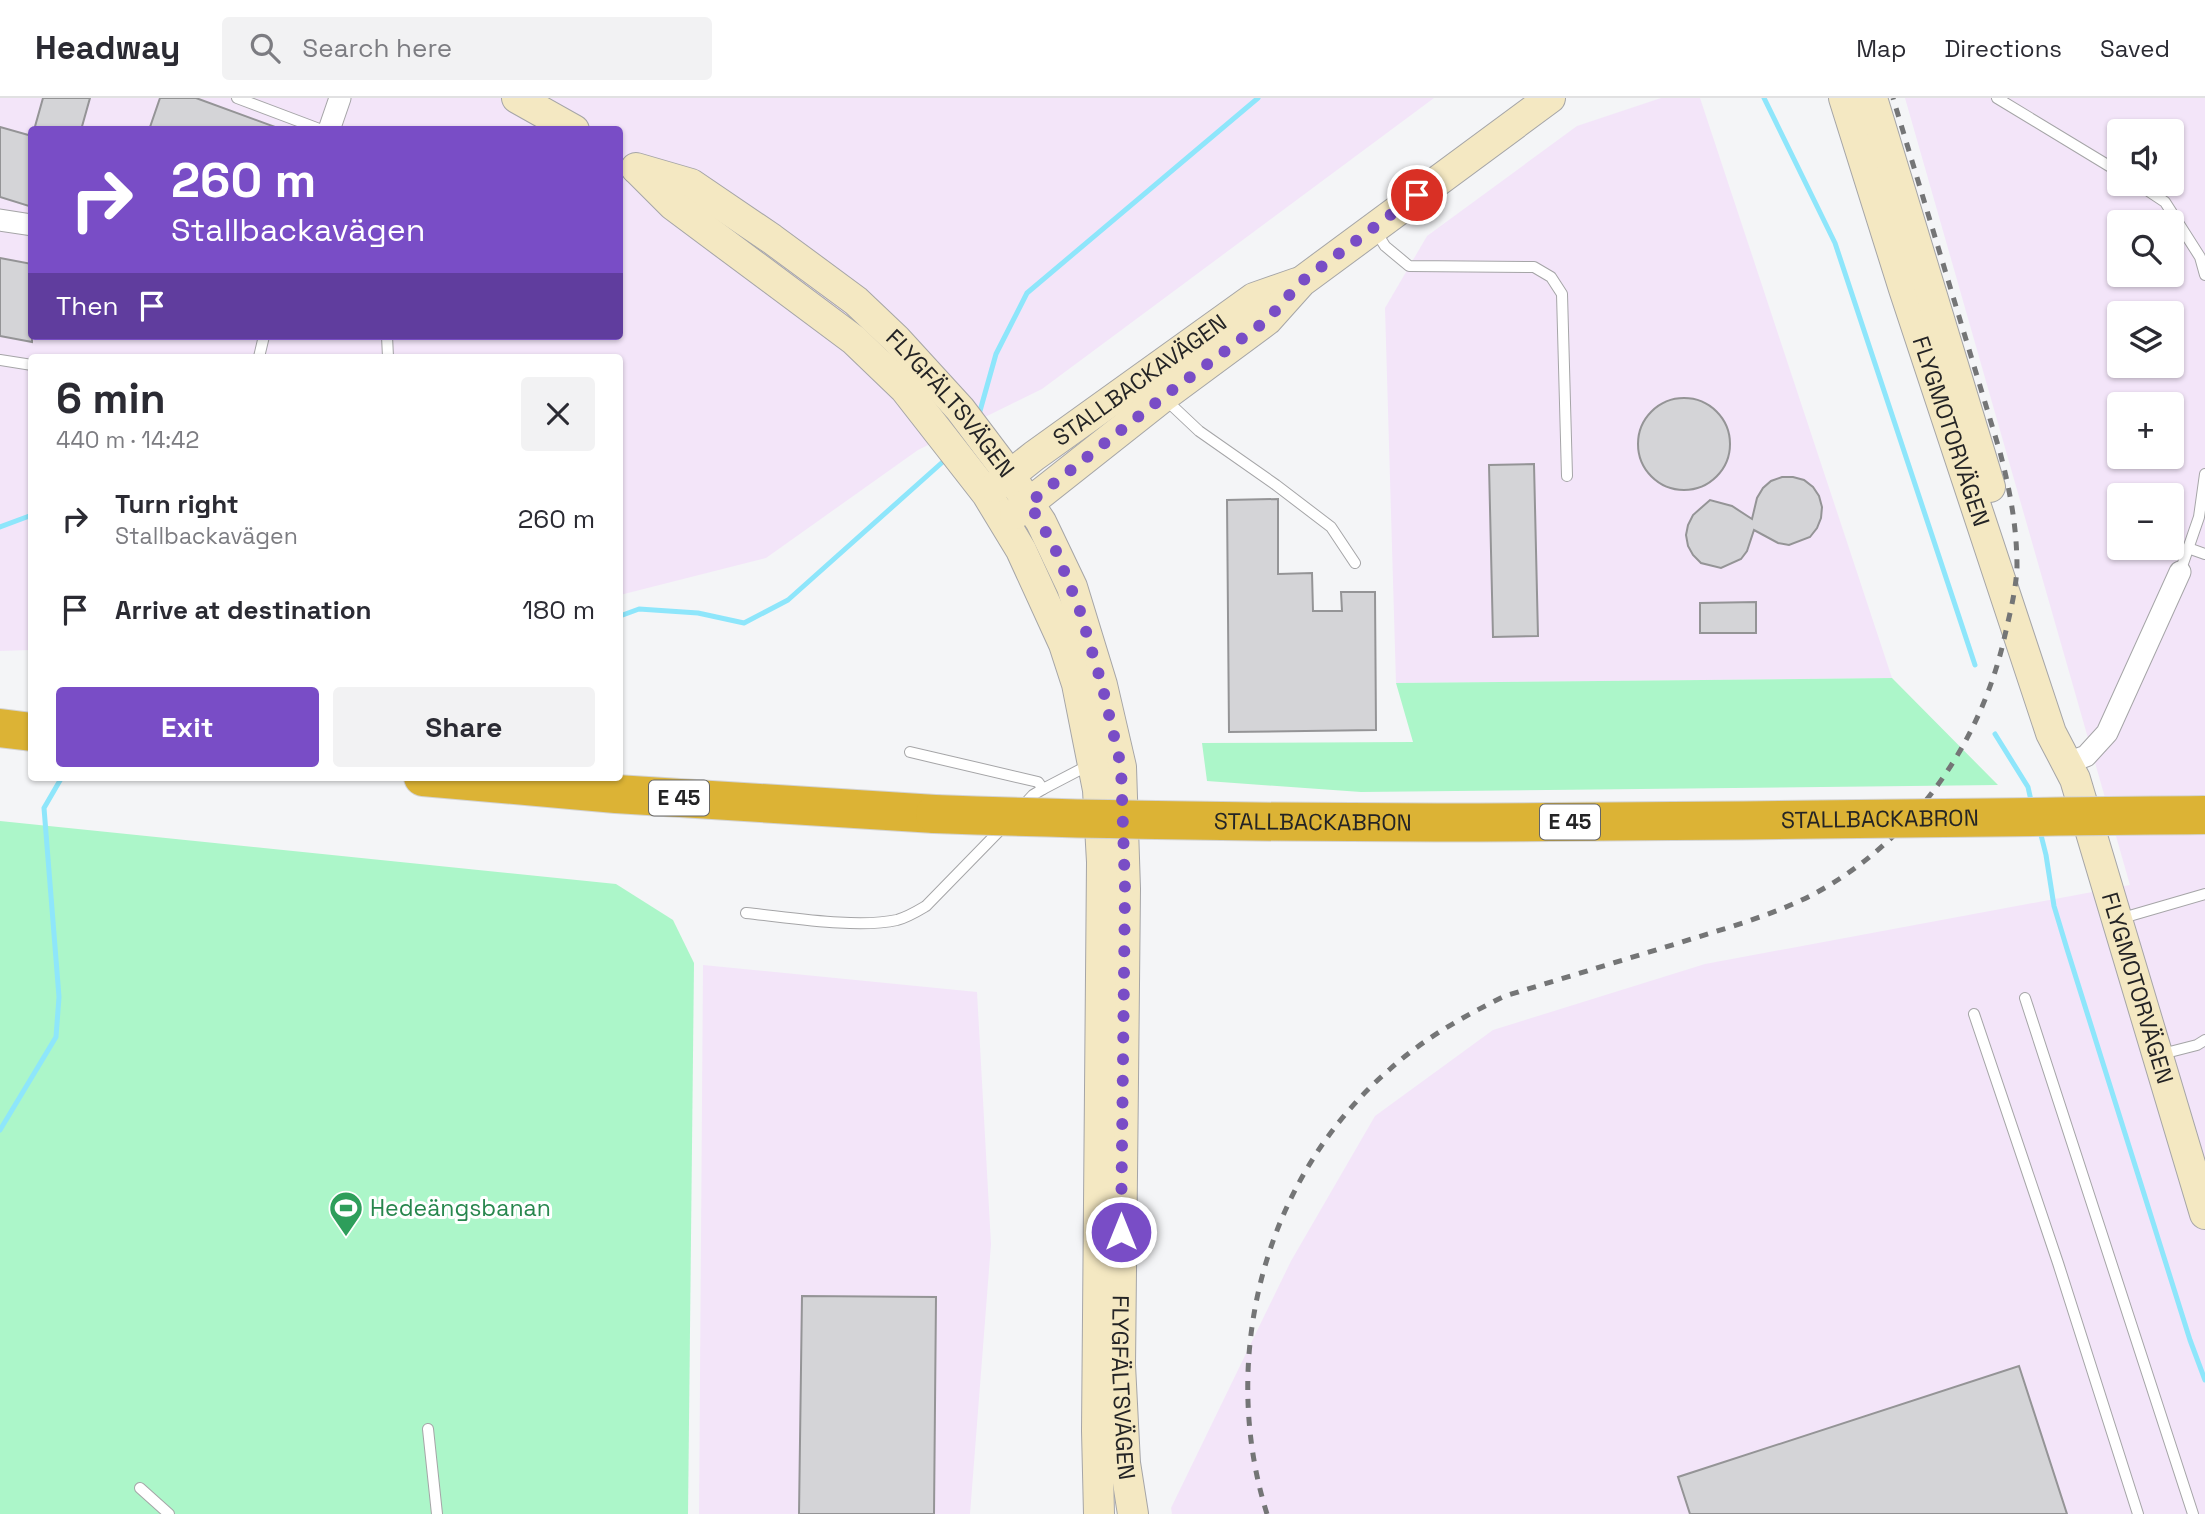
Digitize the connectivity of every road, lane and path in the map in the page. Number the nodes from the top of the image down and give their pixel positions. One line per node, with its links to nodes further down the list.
1 (237, 98): 8 (lane)
2 (340, 98): 9 (street)
3 (517, 98): 10 (street)
4 (1549, 98): 16 (street, STALLBACKAVÄGEN)
5 (1844, 98): 33 (street, FLYGMOTORVÄGEN)
6 (1872, 98): 33 (street, FLYGMOTORVÄGEN)
7 (1997, 98): 12 (lane)
8 (327, 126)
9 (330, 126)
10 (567, 126)
11 (628, 163): 23 (street, FLYGFÄLTSVÄGEN); 23 (street, FLYGFÄLTSVÄGEN)
12 (2107, 165)
13 (2156, 196): 17 (lane)
14 (0, 220): 15 (street)
15 (28, 224)
16 (1373, 228): 20 (street, STALLBACKAVÄGEN); 22 (lane)
17 (2205, 275)
18 (0, 360): 19 (lane)
19 (28, 364)
20 (1155, 386): 23 (street, STALLBACKAVÄGEN); 24 (street, STALLBACKAVÄGEN); 28 (lane)
21 (2205, 474): 26 (lane)
22 (1567, 477)
23 (991, 482): 24 (street, FLYGFÄLTSVÄGEN); 25 (street, FLYGFÄLTSVÄGEN)
24 (1029, 503): 25 (street, STALLBACKAVÄGEN); 51 (street, FLYGFÄLTSVÄGEN)
25 (1004, 522): 34 (street, FLYGFÄLTSVÄGEN)
26 (2188, 548): 27 (lane); 29 (lane)
27 (2205, 554)
28 (1356, 563)
29 (2180, 572): 33 (street)
30 (0, 728): 31 (highway)
31 (28, 732)
32 (910, 752): 36 (lane)
33 (2067, 763): 40 (street, FLYGMOTORVÄGEN)
34 (1092, 764): 36 (lane); 50 (street, FLYGFÄLTSVÄGEN)
35 (468, 781): 37 (highway, STALLBACKABRON / E 45, bridge)
36 (1043, 789): 39 (lane)
37 (2205, 815)
38 (2205, 894): 40 (lane)
39 (746, 913)
40 (2116, 920): 44 (street, FLYGMOTORVÄGEN)
41 (2025, 998): 53 (lane)
42 (1974, 1014): 52 (lane)
43 (2205, 1040): 44 (lane)
44 (2157, 1055): 45 (street, FLYGMOTORVÄGEN)
45 (2205, 1214)
46 (428, 1429): 49 (lane)
47 (140, 1488): 48 (lane)
48 (169, 1514)
49 (437, 1514)
50 (1099, 1514)
51 (1133, 1514)
52 (2138, 1514)
53 (2193, 1514)

